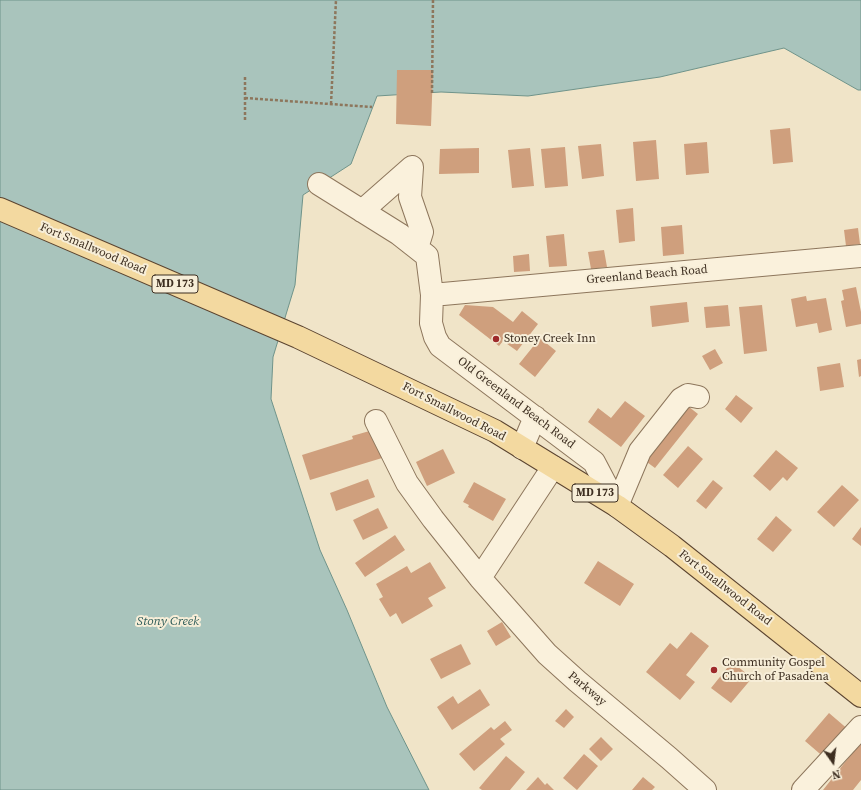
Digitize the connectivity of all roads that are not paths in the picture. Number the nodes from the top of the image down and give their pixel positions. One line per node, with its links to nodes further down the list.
1 (319, 184): 3 (street)
2 (0, 209): 10 (main road, Fort Smallwood Road / MD 173)
3 (362, 211): 4 (street); 4 (street)
4 (417, 248): 6 (street, Old Greenland Beach Road)
5 (861, 256): 6 (street, Greenland Beach Road)
6 (432, 294): 8 (street, Old Greenland Beach Road)
7 (698, 397): 12 (street)
8 (535, 417): 10 (street); 12 (street, Old Greenland Beach Road)
9 (376, 421): 13 (street, Parkway)
10 (522, 448): 11 (main road, Fort Smallwood Road / MD 173)
11 (553, 468): 12 (main road, Fort Smallwood Road / MD 173); 13 (street)
12 (617, 506): 14 (main road, Fort Smallwood Road / MD 173)
13 (480, 578): 16 (street, Parkway)
14 (861, 696)
15 (861, 727): 17 (street)
16 (705, 790)
17 (803, 790)

